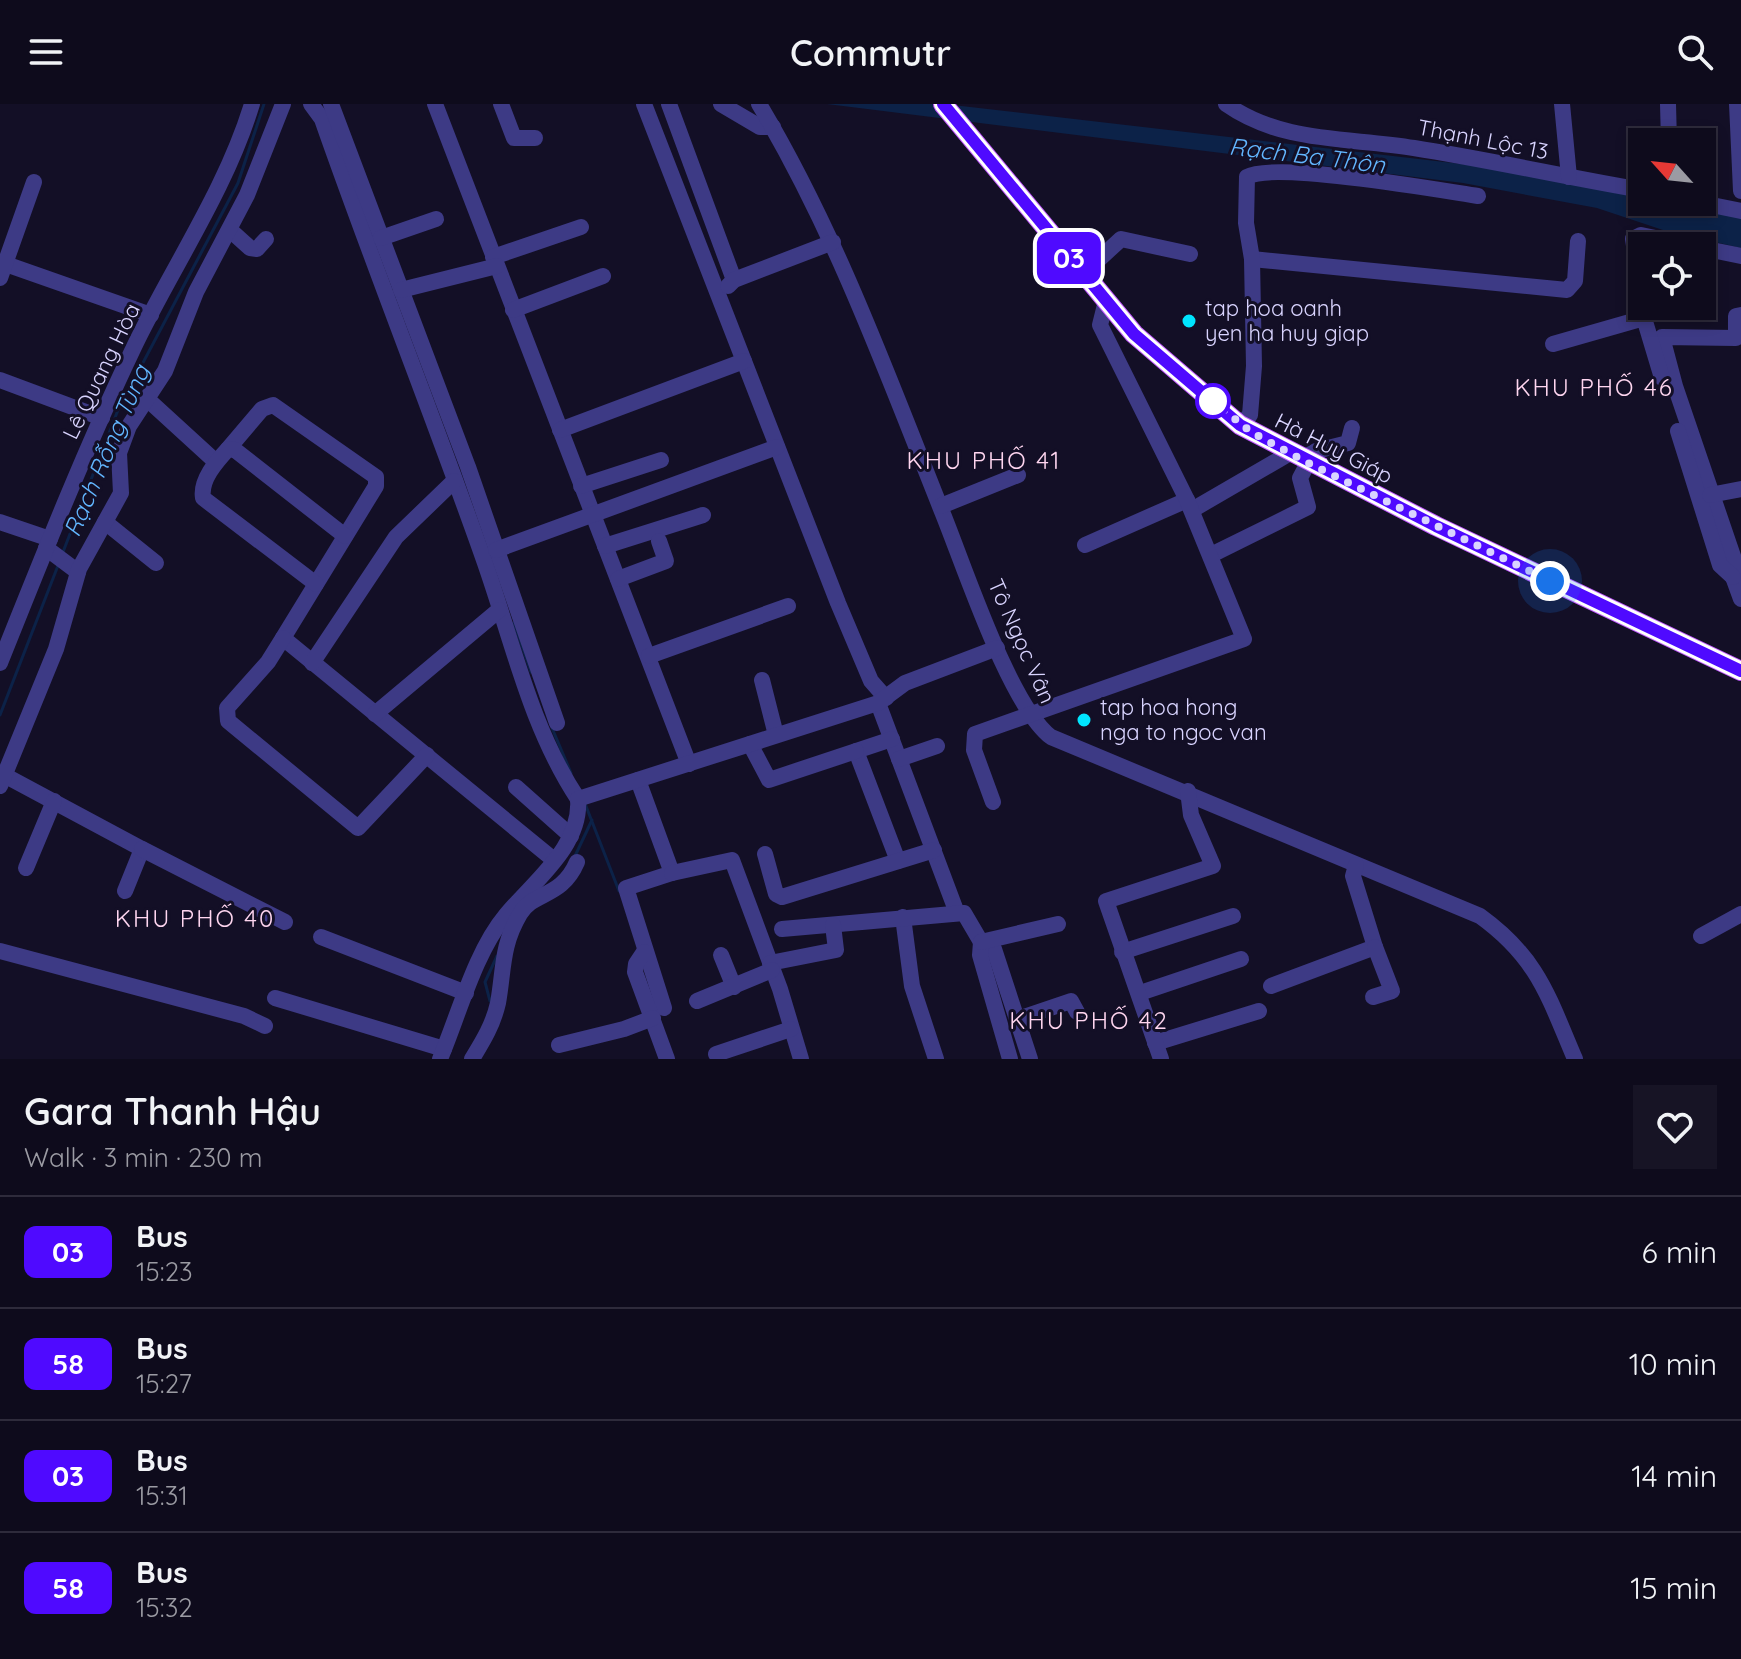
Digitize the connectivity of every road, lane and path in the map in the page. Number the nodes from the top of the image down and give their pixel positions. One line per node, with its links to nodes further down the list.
1 (252, 104): 45 (street, Lê Quang Hòa)
2 (283, 104): 28 (street)
3 (311, 104): 61 (street)
4 (331, 104): 29 (street)
5 (435, 104): 37 (street)
6 (501, 104): 18 (street)
7 (644, 104): 41 (street)
8 (669, 104): 41 (street)
9 (721, 104): 16 (street)
10 (759, 104): 16 (street, Tô Ngọc Vân)
11 (943, 104): 39 (main road, Hà Huy Giáp)
12 (1226, 104): 19 (street, Thạnh Lộc 13)
13 (1562, 104): 19 (street)
14 (1668, 104): 17 (street)
15 (1737, 104): 22 (street)
16 (773, 127): 32 (street, Tô Ngọc Vân)
17 (1669, 128)
18 (535, 138)
19 (1569, 177): 21 (street, Thạnh Lộc 13)
20 (34, 182): 38 (street)
21 (1628, 188)
22 (1741, 191)
23 (1478, 196): 36 (street)
24 (1716, 206): 25 (street)
25 (1741, 211)
26 (436, 219): 29 (street)
27 (581, 227): 37 (street)
28 (233, 233): 30 (street); 50 (street)
29 (381, 238): 42 (street)
30 (266, 239)
31 (1578, 241): 36 (street)
32 (833, 242): 41 (street); 66 (street, Tô Ngọc Vân)
33 (1716, 251): 35 (street)
34 (1190, 254): 39 (street)
35 (1741, 256)
36 (1252, 259): 52 (street)
37 (495, 261): 42 (street); 44 (street)
38 (2, 268): 45 (street)
39 (1083, 274): 43 (main road, Hà Huy Giáp)
40 (603, 276): 44 (street)
41 (726, 287): 48 (street)
42 (401, 290): 76 (street)
43 (1106, 301): 52 (main road, Hà Huy Giáp); 65 (street)
44 (513, 310): 54 (street)
45 (151, 315): 51 (street, Lê Quang Hòa)
46 (1741, 315): 64 (street)
47 (1553, 344): 80 (street)
48 (744, 361): 54 (street); 55 (street)
49 (0, 380): 51 (street)
50 (146, 398): 59 (street); 70 (street)
51 (102, 418): 75 (street, Lê Quang Hòa)
52 (1240, 425): 57 (main road, Hà Huy Giáp)
53 (1352, 428): 57 (street)
54 (560, 430): 62 (street)
55 (777, 447): 68 (street); 93 (street)
56 (228, 449): 59 (street); 71 (street); 71 (street)
57 (1300, 458): 65 (street); 77 (street); 91 (main road, Hà Huy Giáp)
58 (661, 460): 62 (street)
59 (216, 462): 82 (street)
60 (1018, 475): 66 (street)
61 (454, 481): 84 (street); 90 (street)
62 (581, 486): 68 (street)
63 (1741, 489): 64 (street)
64 (1710, 495): 80 (street)
65 (1190, 505): 73 (street); 77 (street)
66 (941, 506): 87 (street, Tô Ngọc Vân)
67 (703, 515): 74 (street)
68 (593, 516): 74 (street); 76 (street)
69 (0, 522): 75 (street)
70 (105, 522): 78 (street); 79 (street)
71 (345, 536): 82 (street)
72 (659, 541): 81 (street)
73 (1085, 545)
74 (605, 546): 81 (street)
75 (50, 547): 79 (street); 89 (street, Lê Quang Hòa)
76 (496, 550): 84 (street)
77 (1211, 555): 95 (street)
78 (156, 563)
79 (74, 570): 104 (street)
80 (1733, 577): 83 (street)
81 (618, 579): 88 (street)
82 (316, 584): 86 (street)
83 (1741, 599)
84 (504, 603): 94 (street); 96 (street); 107 (street)
85 (788, 606): 88 (street)
86 (283, 638): 90 (street); 101 (street)
87 (997, 648): 93 (street); 95 (street, Tô Ngọc Vân)
88 (649, 656): 102 (street)
89 (0, 663)
90 (312, 663): 94 (street)
91 (1741, 671)
92 (762, 680): 97 (street)
93 (882, 700): 97 (street); 98 (street)
94 (375, 714): 101 (street)
95 (1031, 716): 106 (street, Tô Ngọc Vân); 109 (street)
96 (557, 723)
97 (776, 735): 99 (street)
98 (892, 739): 100 (street); 112 (street)
99 (750, 744): 100 (street); 102 (street)
100 (856, 751): 115 (street)
101 (427, 755): 114 (street)
102 (689, 764): 103 (street)
103 (638, 780): 107 (street); 119 (street)
104 (2, 781): 108 (street)
105 (516, 787): 110 (street)
106 (1188, 791): 117 (street, Tô Ngọc Vân); 134 (street)
107 (583, 798): 110 (street)
108 (54, 801): 111 (street); 118 (street)
109 (993, 802)
110 (571, 836): 114 (street)
111 (142, 849): 120 (street); 125 (street)
112 (934, 850): 115 (street); 121 (street)
113 (765, 854): 115 (street)
114 (554, 860): 140 (street)
115 (898, 861)
116 (577, 862): 155 (street)
117 (1356, 865): 132 (street); 161 (street, Tô Ngọc Vân)
118 (26, 868)
119 (672, 873): 137 (street); 147 (street)
120 (125, 891)
121 (957, 913): 124 (street); 131 (street)
122 (1741, 914): 129 (street)
123 (1233, 916): 134 (street)
124 (903, 917): 127 (street); 158 (street)
125 (285, 922)
126 (1058, 924): 131 (street)
127 (833, 925): 128 (street); 137 (street)
128 (782, 929)
129 (1701, 936)
130 (321, 937): 140 (street)
131 (981, 942): 148 (street); 159 (street)
132 (1375, 947): 138 (street); 142 (street)
133 (0, 951): 149 (street)
134 (1122, 952): 141 (street)
135 (721, 955): 139 (street)
136 (1241, 959): 141 (street)
137 (771, 967): 139 (street); 150 (street)
138 (1271, 986)
139 (734, 987): 144 (street)
140 (466, 993): 153 (street)
141 (1140, 993): 152 (street)
142 (1373, 997)
143 (275, 998): 153 (street)
144 (697, 1001)
145 (1259, 1011): 152 (street)
146 (1077, 1012): 148 (street)
147 (659, 1013): 151 (street); 156 (street)
148 (1018, 1019): 160 (street)
149 (265, 1026)
150 (791, 1029): 154 (street); 157 (street)
151 (559, 1045)
152 (1158, 1051)
153 (442, 1054)
154 (716, 1054)
155 (472, 1059)
156 (667, 1059)
157 (801, 1059)
158 (936, 1059)
159 (1010, 1059)
160 (1030, 1059)
161 (1575, 1059)

